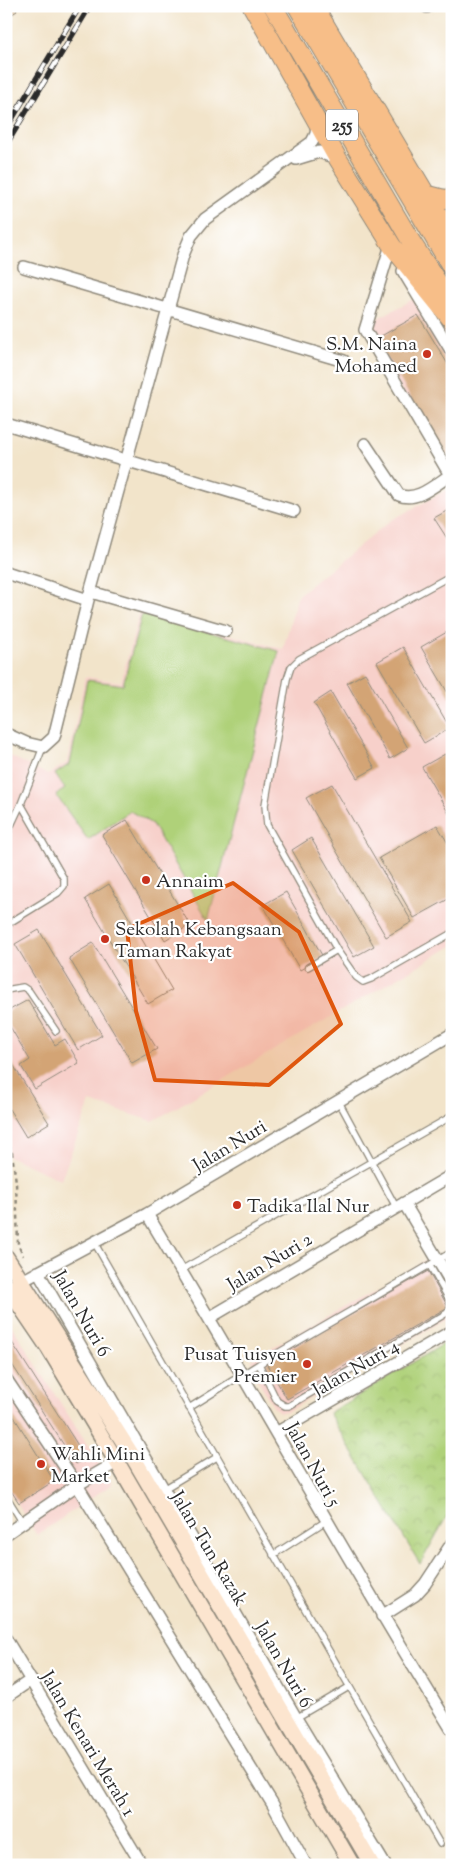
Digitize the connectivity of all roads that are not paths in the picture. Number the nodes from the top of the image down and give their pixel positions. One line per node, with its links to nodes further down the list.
1 (252, 6): 5 (main road)
2 (273, 6): 15 (main road, 255)
3 (297, 6): 14 (main road, 255)
4 (314, 6): 8 (main road)
5 (317, 120): 6 (main road); 7 (street)
6 (338, 159): 7 (street); 12 (main road)
7 (285, 162): 16 (street)
8 (425, 194): 9 (main road); 11 (main road)
9 (452, 198)
10 (452, 212): 11 (main road)
11 (449, 233)
12 (391, 247): 17 (main road); 18 (street); 23 (street)
13 (24, 268): 16 (street)
14 (452, 268)
15 (452, 304)
16 (168, 310): 19 (street); 22 (street)
17 (452, 320)
18 (452, 352)
19 (344, 361)
20 (6, 424): 22 (street)
21 (365, 444): 23 (street)
22 (127, 459): 24 (street); 27 (street)
23 (451, 474)
24 (294, 511)
25 (6, 573): 27 (street)
26 (452, 575): 35 (lane)
27 (90, 596): 28 (street); 30 (street)
28 (226, 631)
29 (6, 734): 30 (street)
30 (43, 747): 31 (lane)
31 (21, 804): 32 (lane); 33 (lane)
32 (6, 836)
33 (6, 925)
34 (452, 933): 35 (lane)
35 (337, 950): 36 (lane)
36 (308, 967)
37 (6, 990): 38 (lane)
38 (56, 1031)
39 (452, 1034): 40 (street, Jalan Nuri)
40 (338, 1100): 42 (lane); 45 (street, Jalan Nuri)
41 (452, 1116): 42 (lane)
42 (371, 1162): 44 (lane); 50 (lane)
43 (452, 1175): 44 (street, Jalan Nuri 2)
44 (400, 1205): 49 (street); 54 (street, Jalan Nuri 2)
45 (147, 1214): 46 (street, Jalan Nuri); 50 (street, Jalan Nuri 5)
46 (94, 1242): 51 (street, Jalan Nuri); 59 (lane)
47 (452, 1252): 49 (lane)
48 (6, 1256): 51 (main road, Jalan Tun Razak)
49 (434, 1263): 52 (street); 56 (lane); 56 (lane)
50 (181, 1270): 54 (street, Jalan Nuri 5)
51 (30, 1276): 64 (street, Jalan Nuri 6); 82 (main road, Jalan Tun Razak)
52 (452, 1284)
53 (6, 1285): 62 (main road, Jalan Tun Razak)
54 (209, 1318): 57 (street, Jalan Nuri 5)
55 (452, 1331): 60 (street, Jalan Nuri 4)
56 (258, 1364): 57 (lane)
57 (243, 1374): 59 (lane); 60 (street, Jalan Nuri 5)
58 (6, 1380): 63 (street)
59 (189, 1408): 61 (lane)
60 (276, 1433): 66 (street, Jalan Nuri 5)
61 (217, 1457): 64 (lane); 70 (lane)
62 (117, 1462): 63 (street); 81 (main road, Jalan Tun Razak)
63 (77, 1485): 67 (street); 80 (street)
64 (164, 1489): 76 (street, Jalan Nuri 6)
65 (6, 1496): 67 (lane)
66 (326, 1521): 70 (lane); 71 (street, Jalan Nuri 5)
67 (23, 1523): 68 (street)
68 (6, 1534)
69 (452, 1543): 71 (street)
70 (273, 1555): 74 (lane)
71 (382, 1616): 77 (street, Jalan Nuri 5)
72 (6, 1639): 73 (street, Jalan Kenari Merah 1)
73 (31, 1680): 75 (street); 79 (street, Jalan Kenari Merah 1)
74 (349, 1687): 76 (lane); 78 (lane)
75 (6, 1697)
76 (296, 1718): 83 (street, Jalan Nuri 6)
77 (452, 1730)
78 (440, 1844)
79 (142, 1865)
80 (306, 1865)
81 (352, 1865)
82 (372, 1865)
83 (384, 1865)

